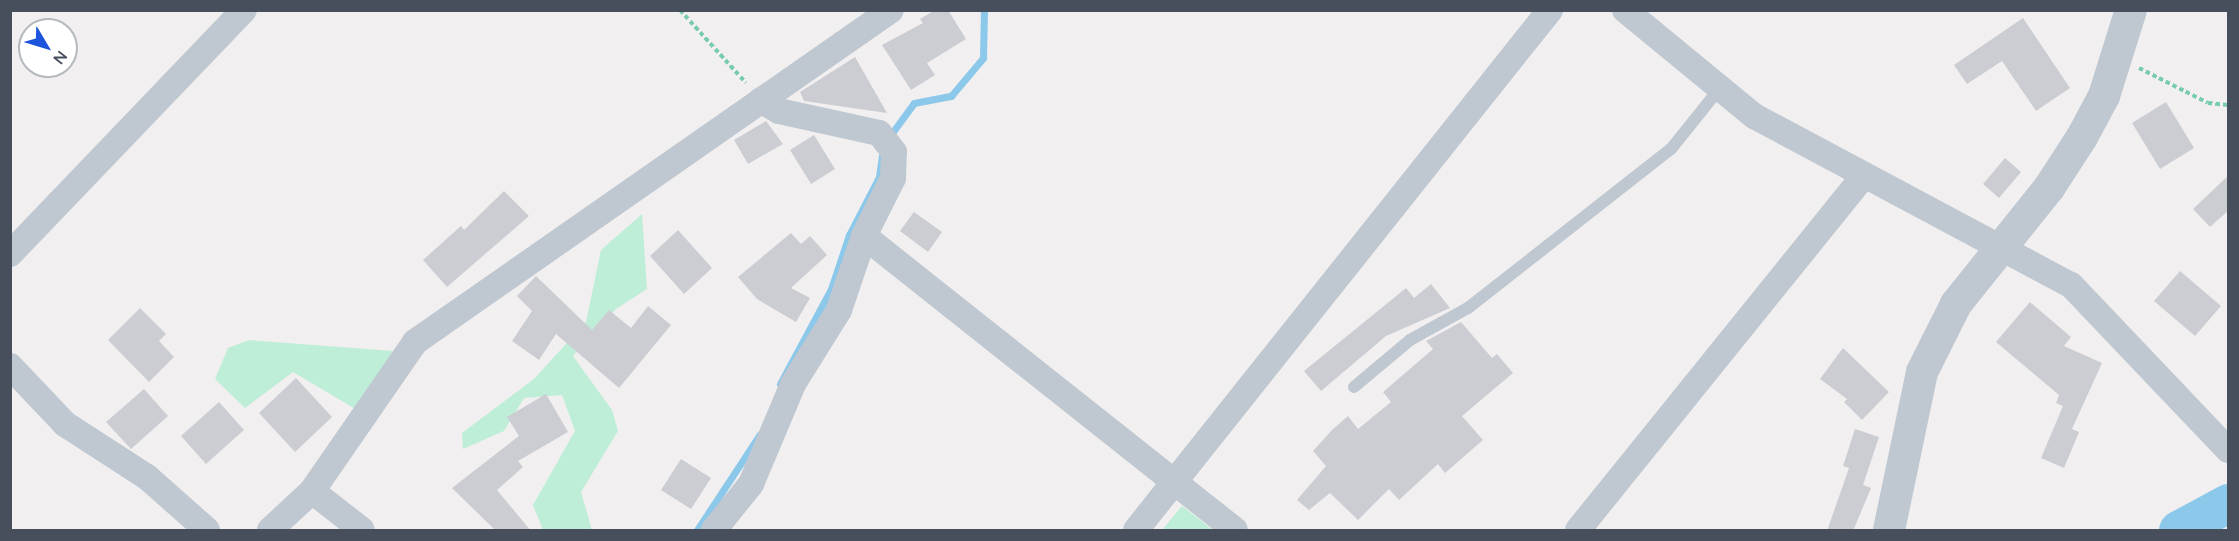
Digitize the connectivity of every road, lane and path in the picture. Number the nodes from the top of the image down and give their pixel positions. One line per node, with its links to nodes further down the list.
1 (244, 10): 14 (street)
2 (680, 10): 9 (path)
3 (891, 10): 9 (street)
4 (1550, 10): 18 (street)
5 (1625, 10): 8 (street)
6 (2131, 10): 7 (street)
7 (2118, 53): 10 (path); 13 (street)
8 (1719, 89): 11 (street); 16 (lane)
9 (761, 100): 12 (street); 19 (street)
10 (2229, 105)
11 (1863, 177): 13 (street); 26 (street)
12 (864, 236): 18 (street); 23 (street)
13 (1999, 246): 17 (street); 27 (street)
14 (10, 254)
15 (10, 366): 20 (street)
16 (1354, 387)
17 (2229, 450)
18 (1173, 482): 24 (street); 25 (street)
19 (312, 491): 21 (street); 22 (street)
20 (207, 531)
21 (270, 531)
22 (362, 531)
23 (714, 531)
24 (1136, 531)
25 (1235, 531)
26 (1578, 531)
27 (1889, 531)

